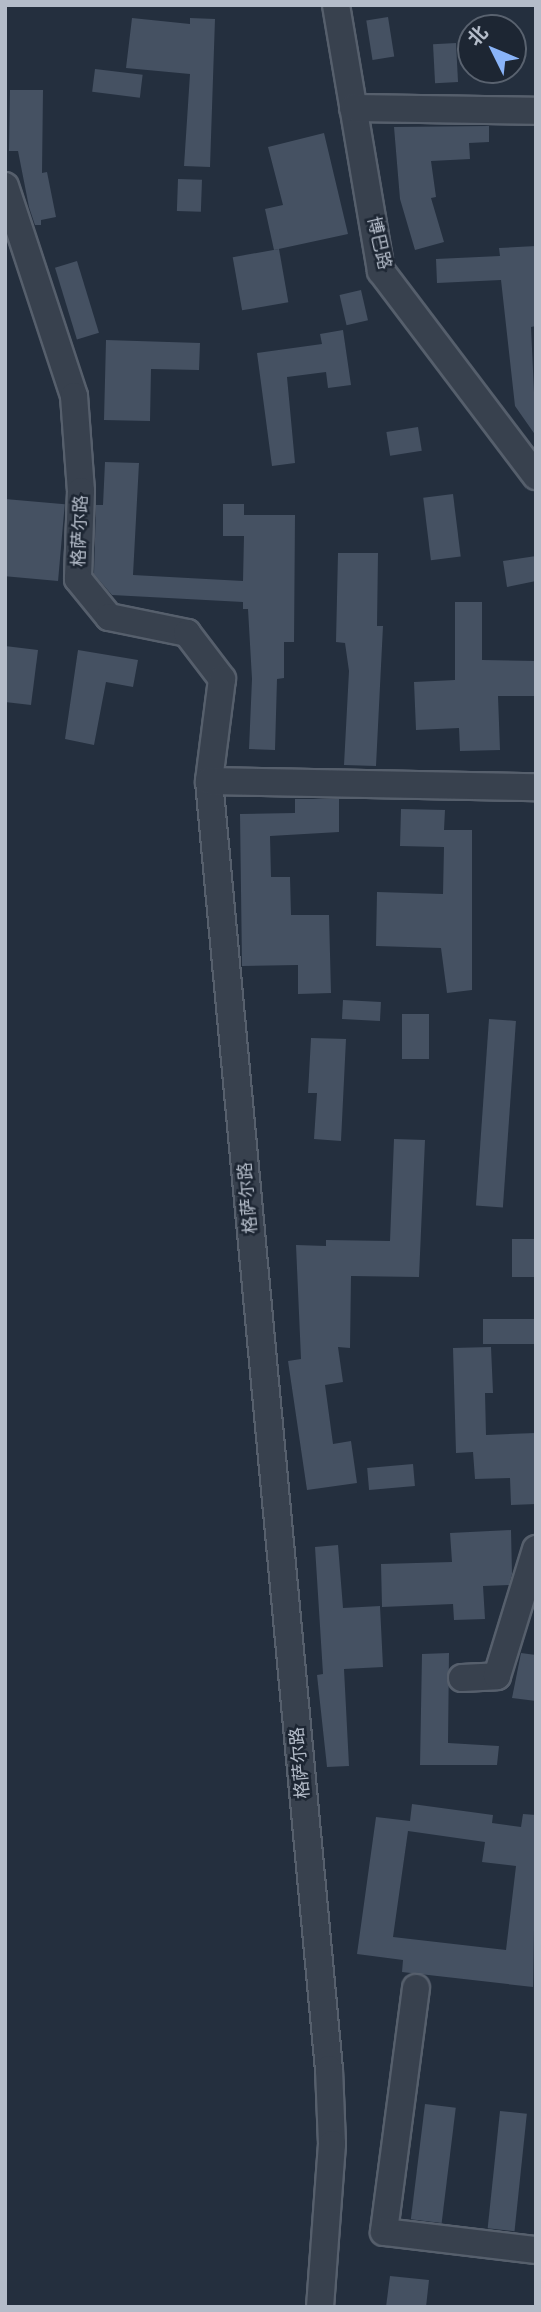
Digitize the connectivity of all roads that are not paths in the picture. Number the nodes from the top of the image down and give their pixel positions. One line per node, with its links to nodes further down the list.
1 (336, 5): 2 (street, 博巴路)
2 (353, 108): 3 (street); 5 (street, 博巴路)
3 (536, 111)
4 (5, 186): 6 (street, 格萨尔路)
5 (536, 477)
6 (209, 781): 7 (street); 12 (street, 格萨尔路)
7 (536, 787)
8 (536, 1549): 9 (street)
9 (462, 1678)
10 (416, 1988): 11 (street)
11 (536, 2250)
12 (320, 2307)

